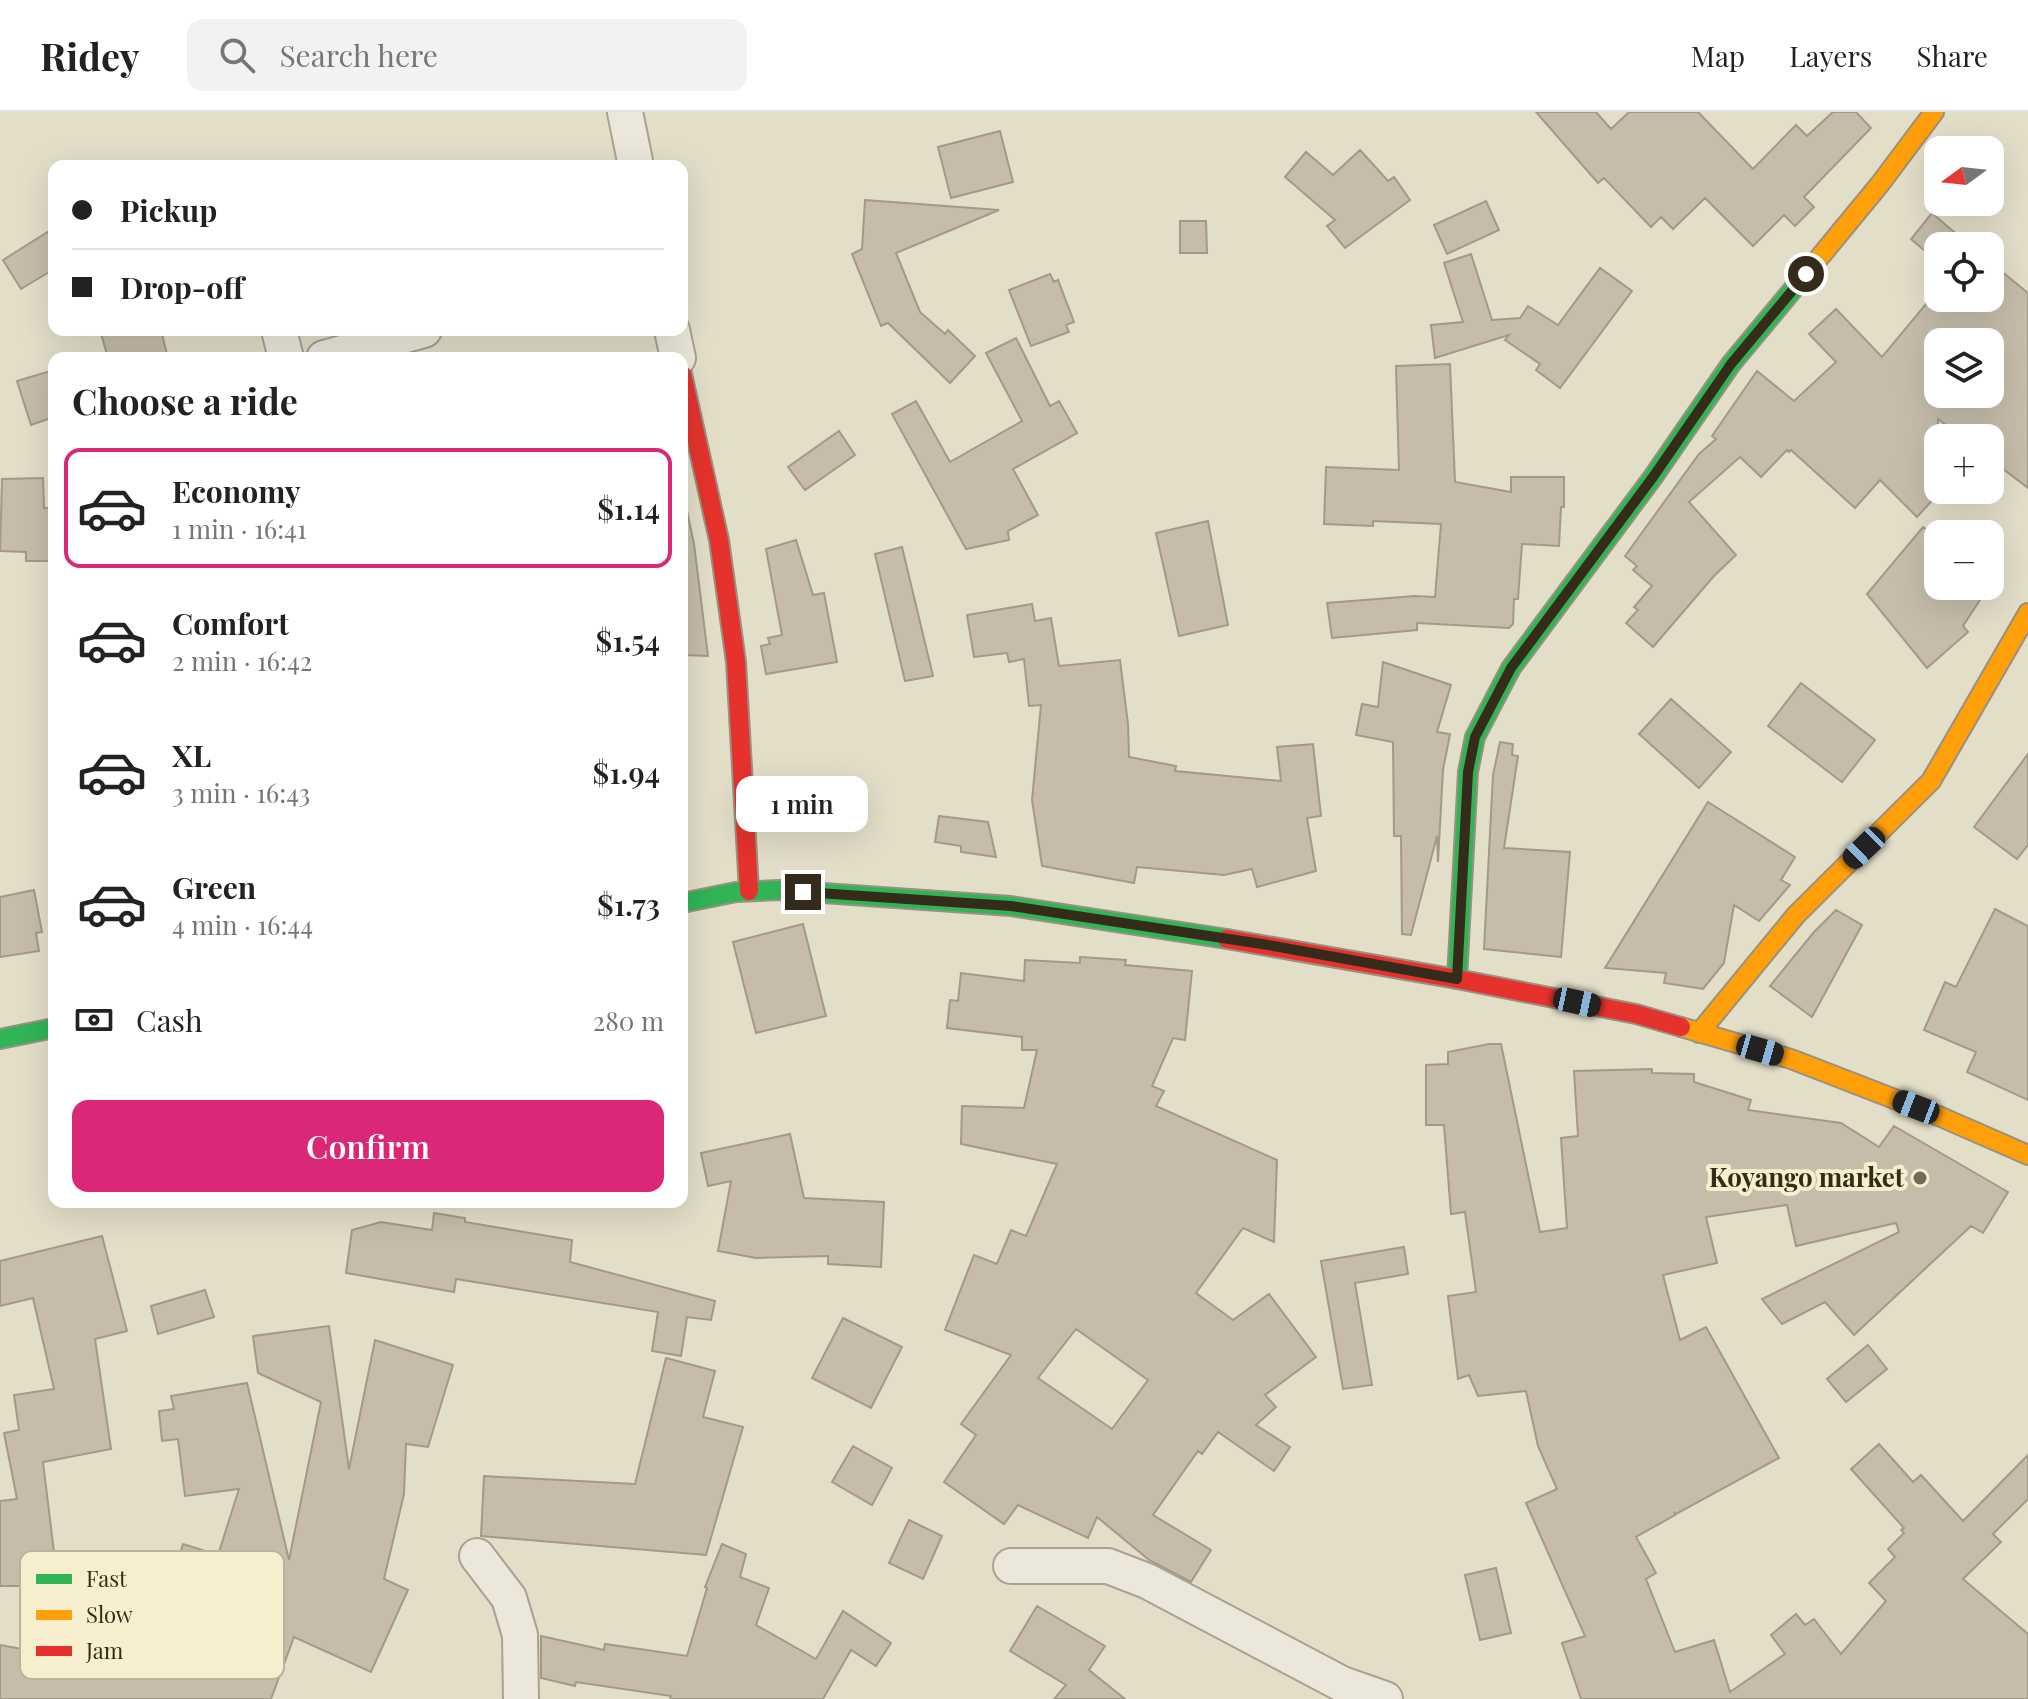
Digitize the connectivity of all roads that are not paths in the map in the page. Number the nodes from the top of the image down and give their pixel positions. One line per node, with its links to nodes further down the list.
1 (625, 112): 3 (street)
2 (1934, 112): 10 (street)
3 (635, 160)
4 (403, 336): 5 (street)
5 (345, 352)
6 (688, 401): 8 (street)
7 (2028, 613): 12 (street)
8 (749, 891): 9 (street); 10 (street)
9 (688, 902)
10 (1457, 979): 12 (street)
11 (48, 1029): 13 (street)
12 (1699, 1033): 14 (street)
13 (0, 1039)
14 (2028, 1155)
15 (477, 1556): 17 (street)
16 (1011, 1566): 18 (street)
17 (521, 1699)
18 (1385, 1699)

